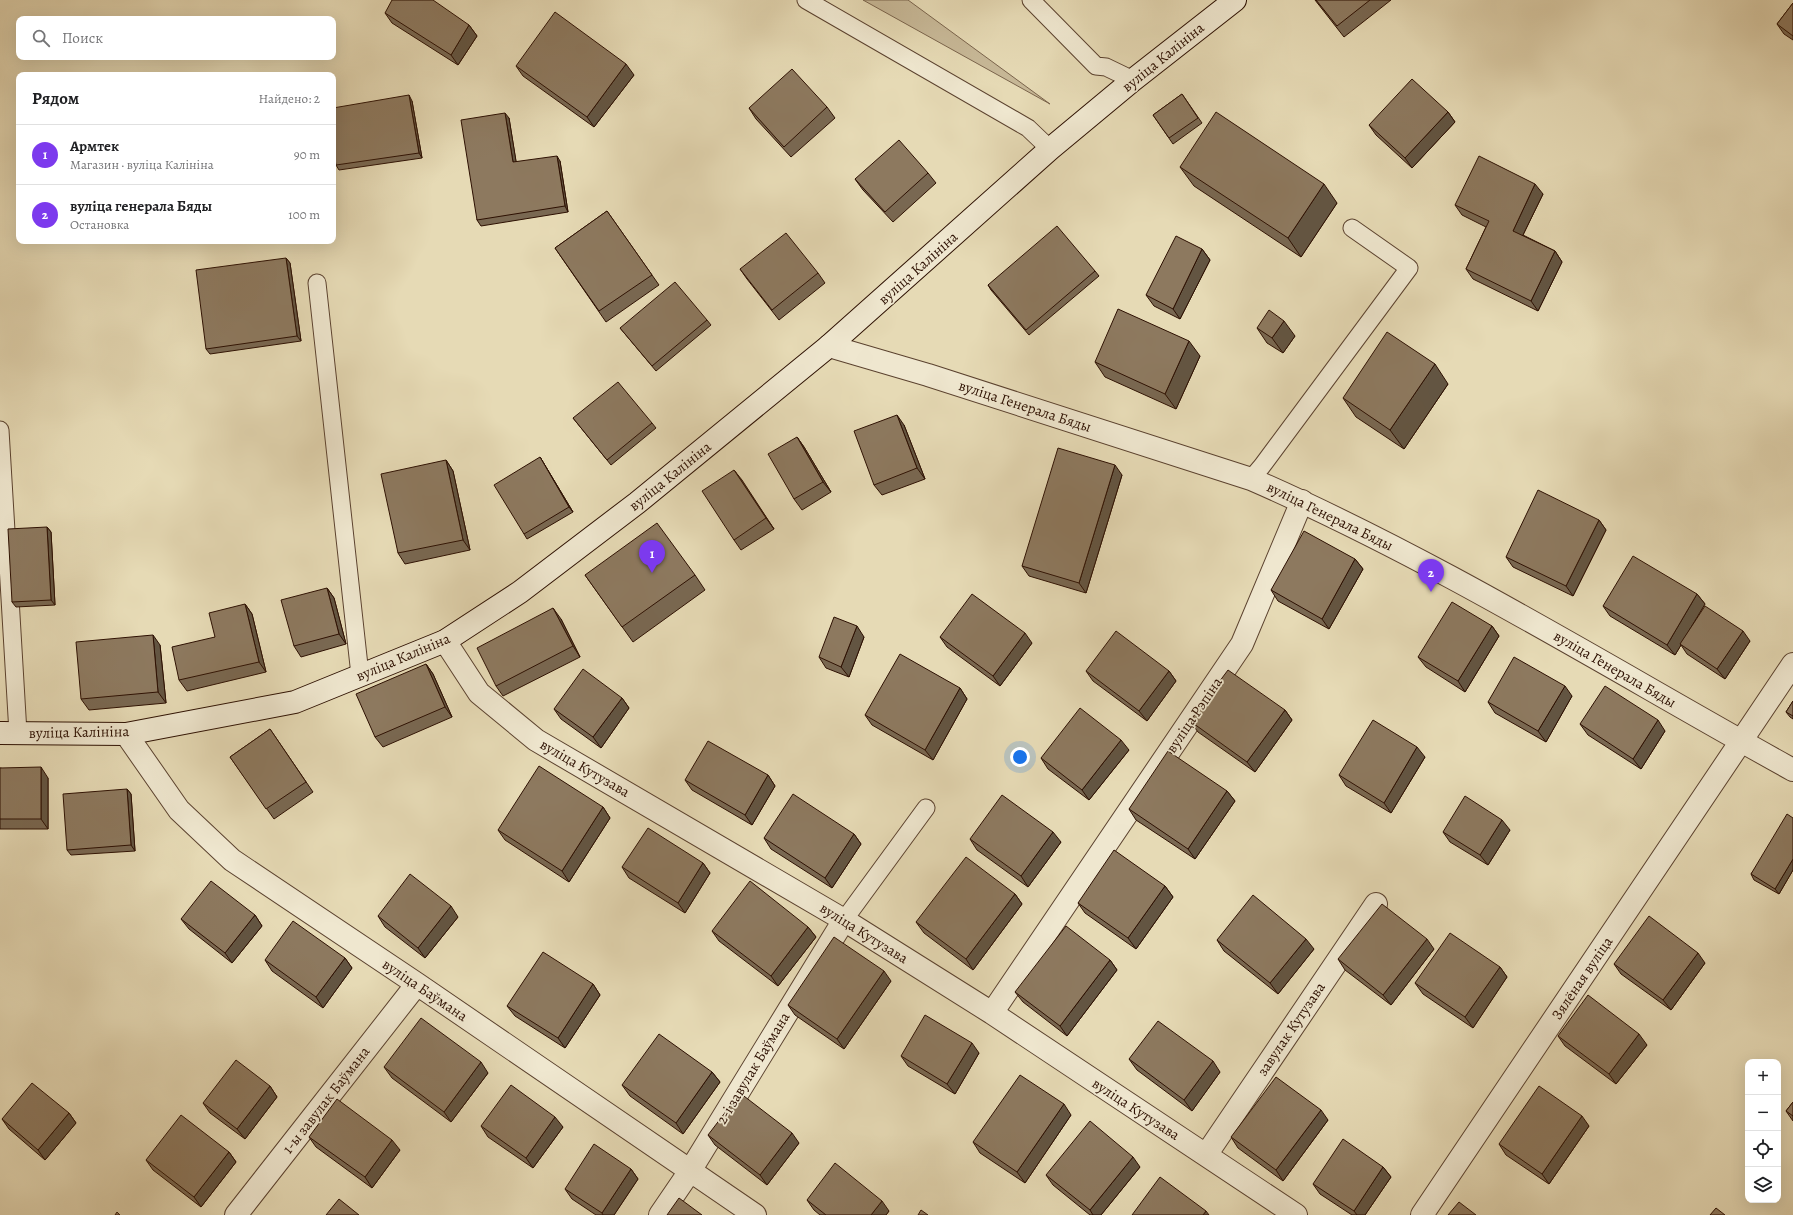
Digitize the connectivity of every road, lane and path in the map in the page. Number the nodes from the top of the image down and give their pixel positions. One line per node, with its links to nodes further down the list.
1 (806, 0): 5 (lane)
2 (1031, 0): 4 (lane)
3 (1235, 0): 4 (street, вуліца Калініна)
4 (1133, 80): 5 (street, вуліца Калініна)
5 (1050, 149): 8 (street, вуліца Калініна)
6 (1352, 228): 10 (lane)
7 (317, 284): 14 (lane)
8 (829, 346): 10 (street, вуліца Генерала Бяды); 12 (street, вуліца Калініна)
9 (0, 430): 15 (lane)
10 (1251, 479): 11 (street, вуліца Генерала Бяды)
11 (1302, 501): 17 (street, вуліца Генерала Бяды); 23 (street, вуліца Рэпіна)
12 (445, 641): 14 (street, вуліца Калініна); 21 (street, вуліца Кутузава)
13 (1793, 664): 17 (street, Зялёная вуліца)
14 (360, 675): 16 (street, вуліца Калініна)
15 (9, 733): 16 (street, вуліца Калініна)
16 (126, 734): 22 (street, вуліца Баўмана)
17 (1741, 742): 18 (street, вуліца Генерала Бяды); 30 (street, Зялёная вуліца)
18 (1793, 770)
19 (926, 808): 21 (lane)
20 (1376, 904): 24 (street, завулак Кутузава)
21 (844, 920): 23 (street, вуліца Кутузава); 25 (street, 2-і завулак Баўмана)
22 (417, 984): 25 (street, вуліца Баўмана); 26 (street, 1-ы завулак Баўмана)
23 (992, 1013): 24 (street, вуліца Кутузава)
24 (1206, 1155): 29 (street, вуліца Кутузава)
25 (690, 1170): 27 (street, 2-і завулак Баўмана); 28 (street, вуліца Баўмана)
26 (236, 1215)
27 (660, 1215)
28 (755, 1215)
29 (1296, 1215)
30 (1422, 1215)

